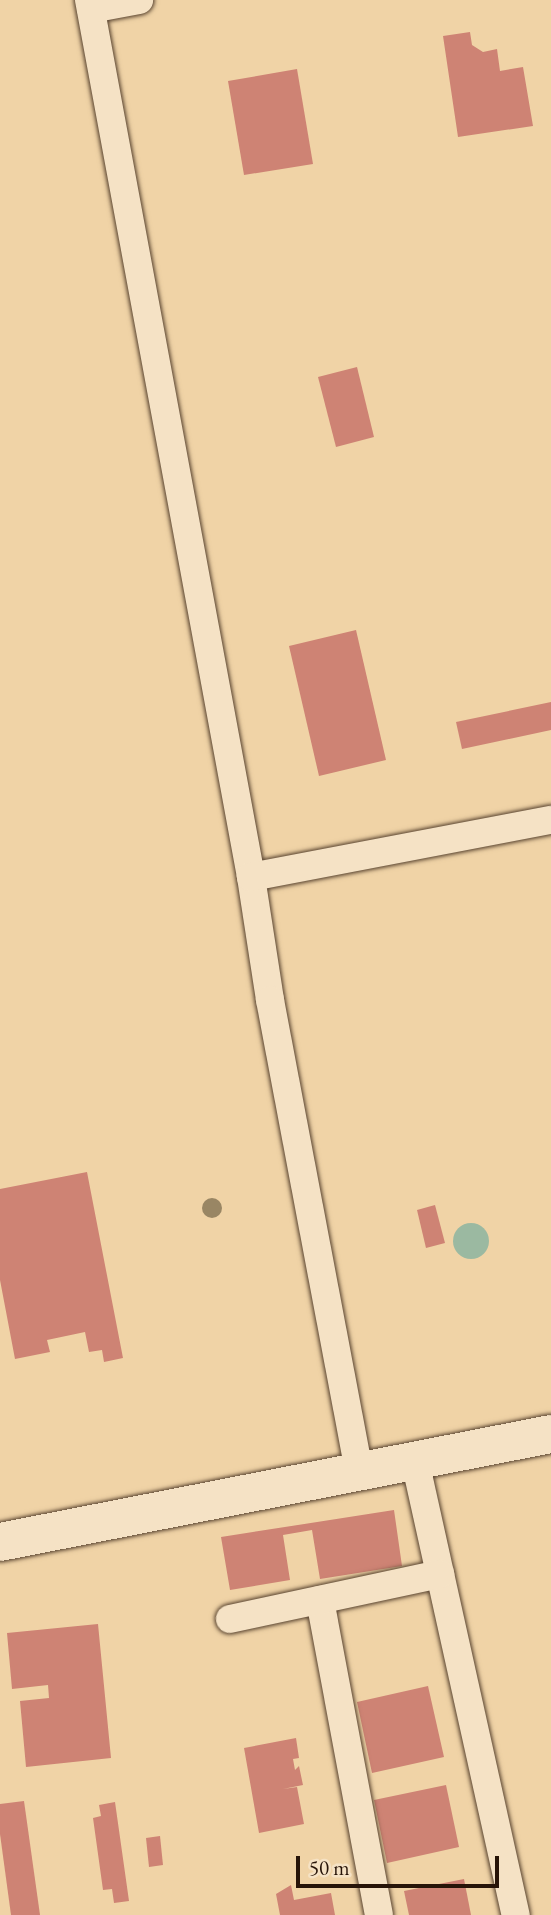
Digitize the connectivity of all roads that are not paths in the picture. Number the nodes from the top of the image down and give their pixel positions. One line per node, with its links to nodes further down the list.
1 (139, 0): 2 (street)
2 (90, 5): 4 (street)
3 (551, 820): 4 (street)
4 (251, 877): 7 (street)
5 (551, 1434): 6 (street)
6 (415, 1461): 7 (street); 9 (street)
7 (359, 1472): 8 (street)
8 (0, 1542)
9 (440, 1574): 10 (street); 13 (street)
10 (320, 1600): 11 (street); 12 (street)
11 (230, 1619)
12 (379, 1915)
13 (516, 1915)

